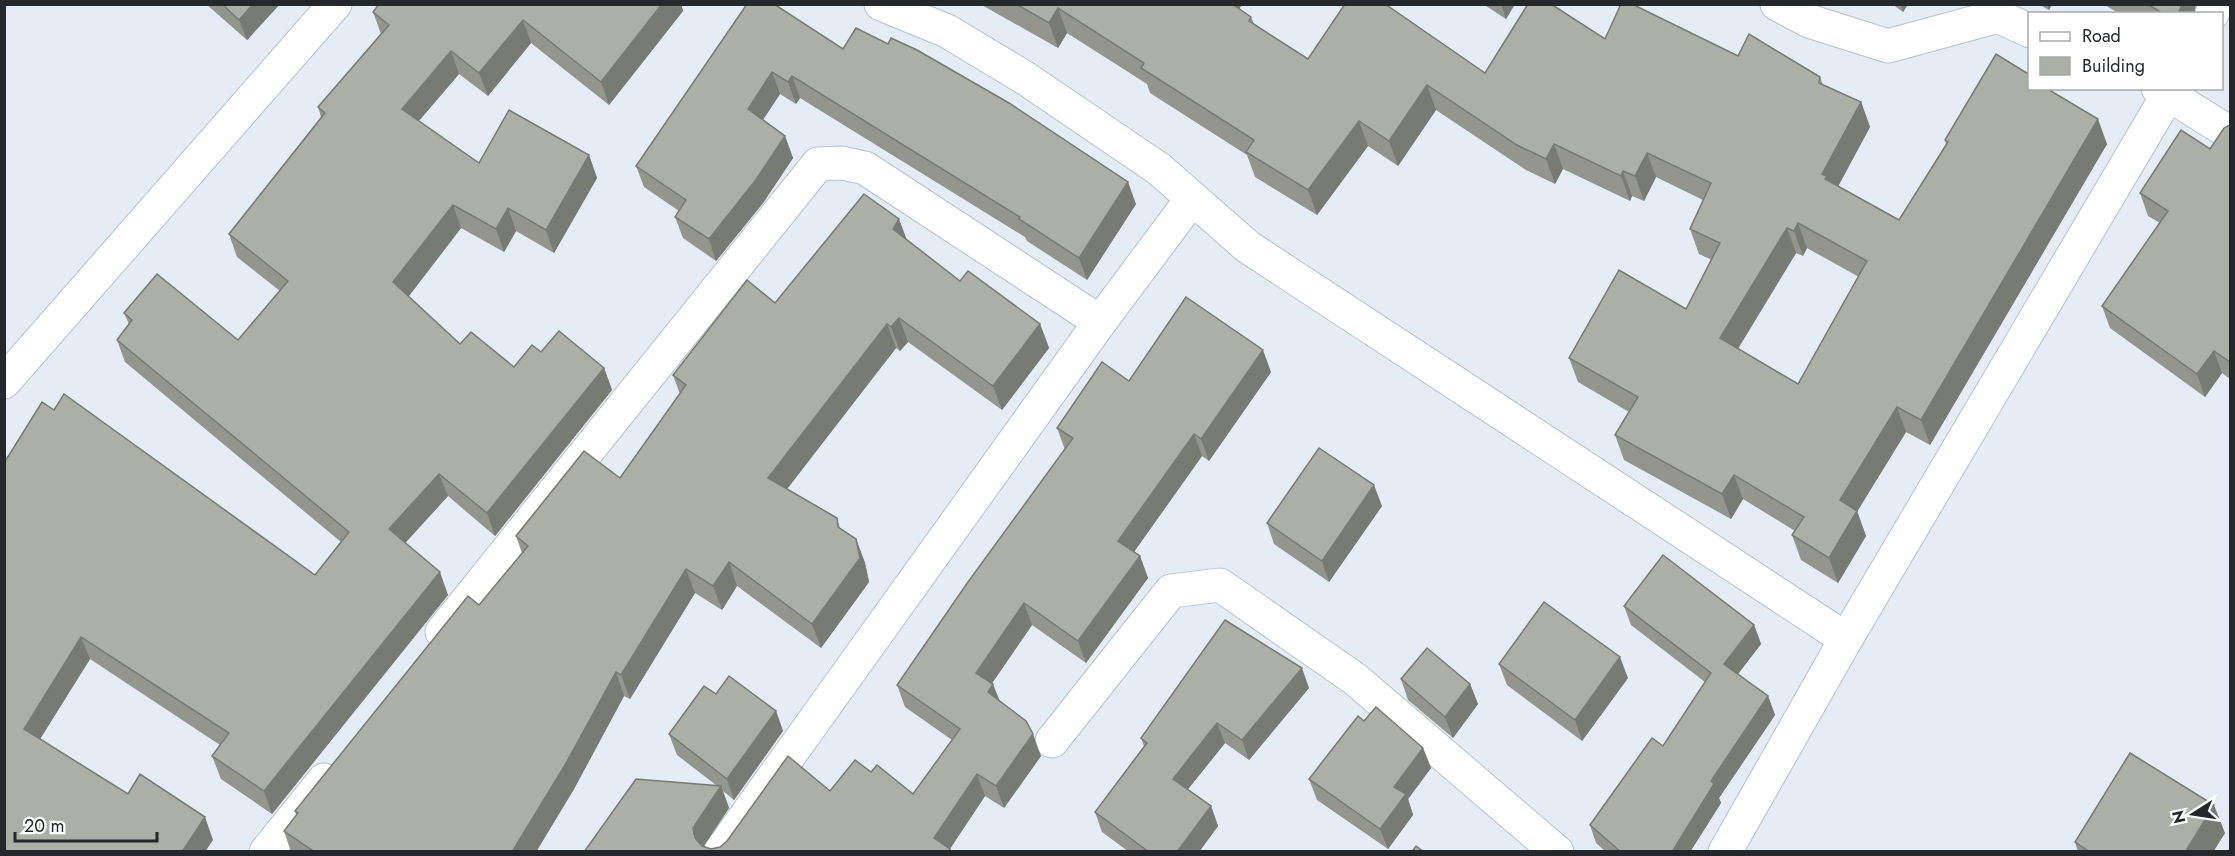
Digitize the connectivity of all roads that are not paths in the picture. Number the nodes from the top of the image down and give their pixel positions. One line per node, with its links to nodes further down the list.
1 (335, 4): 9 (street)
2 (881, 4): 7 (street)
3 (1777, 4): 4 (street)
4 (2028, 30)
5 (2166, 90): 6 (street); 10 (street)
6 (2230, 133)
7 (1191, 200): 8 (street); 10 (street)
8 (1100, 322): 11 (street); 15 (street)
9 (4, 382)
10 (1846, 639): 17 (street)
11 (422, 657)
12 (1052, 741): 16 (street)
13 (341, 759): 14 (street)
14 (266, 852)
15 (720, 852)
16 (1557, 852)
17 (1725, 852)

